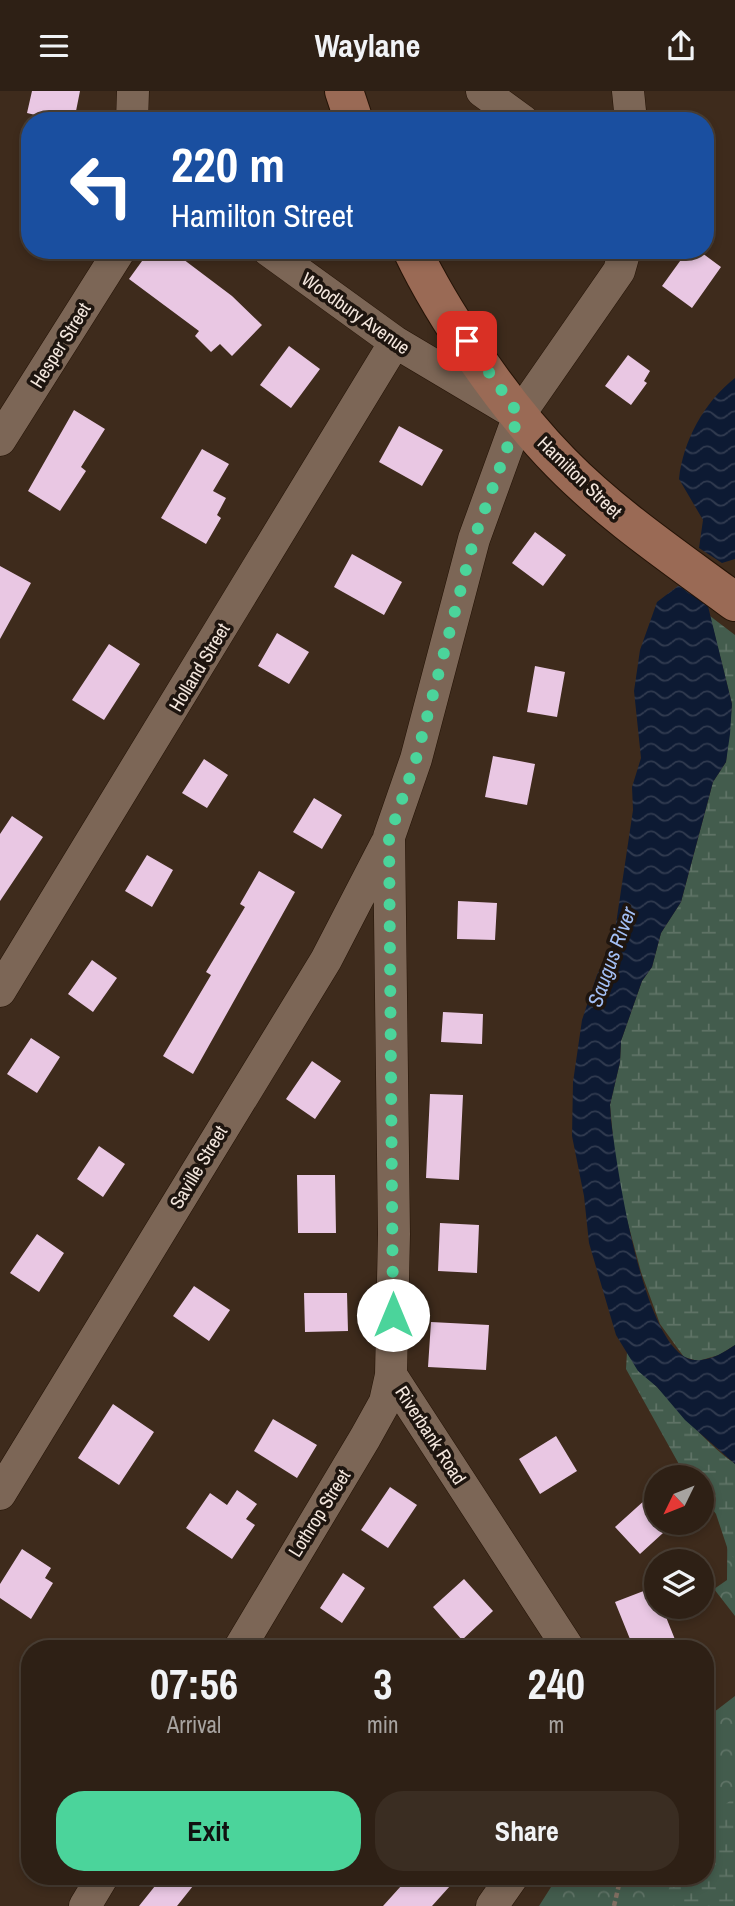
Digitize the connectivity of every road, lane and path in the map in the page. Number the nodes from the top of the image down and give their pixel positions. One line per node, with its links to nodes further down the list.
1 (133, 91): 5 (street)
2 (344, 91): 6 (main road)
3 (482, 91): 7 (street)
4 (628, 91): 8 (street)
5 (132, 112)
6 (351, 112)
7 (511, 112)
8 (630, 112)
9 (114, 259): 15 (street, Hesper Street)
10 (280, 259): 13 (street, Woodbury Avenue)
11 (417, 259): 14 (main road, Hamilton Street)
12 (621, 259): 14 (street, Riverbank Road)
13 (395, 342): 14 (street, Woodbury Avenue); 18 (street, Holland Street)
14 (519, 415): 16 (main road, Hamilton Street); 17 (street, Riverbank Road)
15 (0, 440)
16 (733, 601)
17 (389, 837): 19 (street, Riverbank Road); 20 (street, Saville Street)
18 (0, 991)
19 (391, 1375): 21 (street, Lothrop Street); 22 (street, Riverbank Road)
20 (0, 1494)
21 (244, 1640)
22 (563, 1640)
23 (98, 1885): 26 (street)
24 (507, 1885): 27 (street)
25 (619, 1885): 28 (path)
26 (86, 1906)
27 (492, 1906)
28 (614, 1906)

